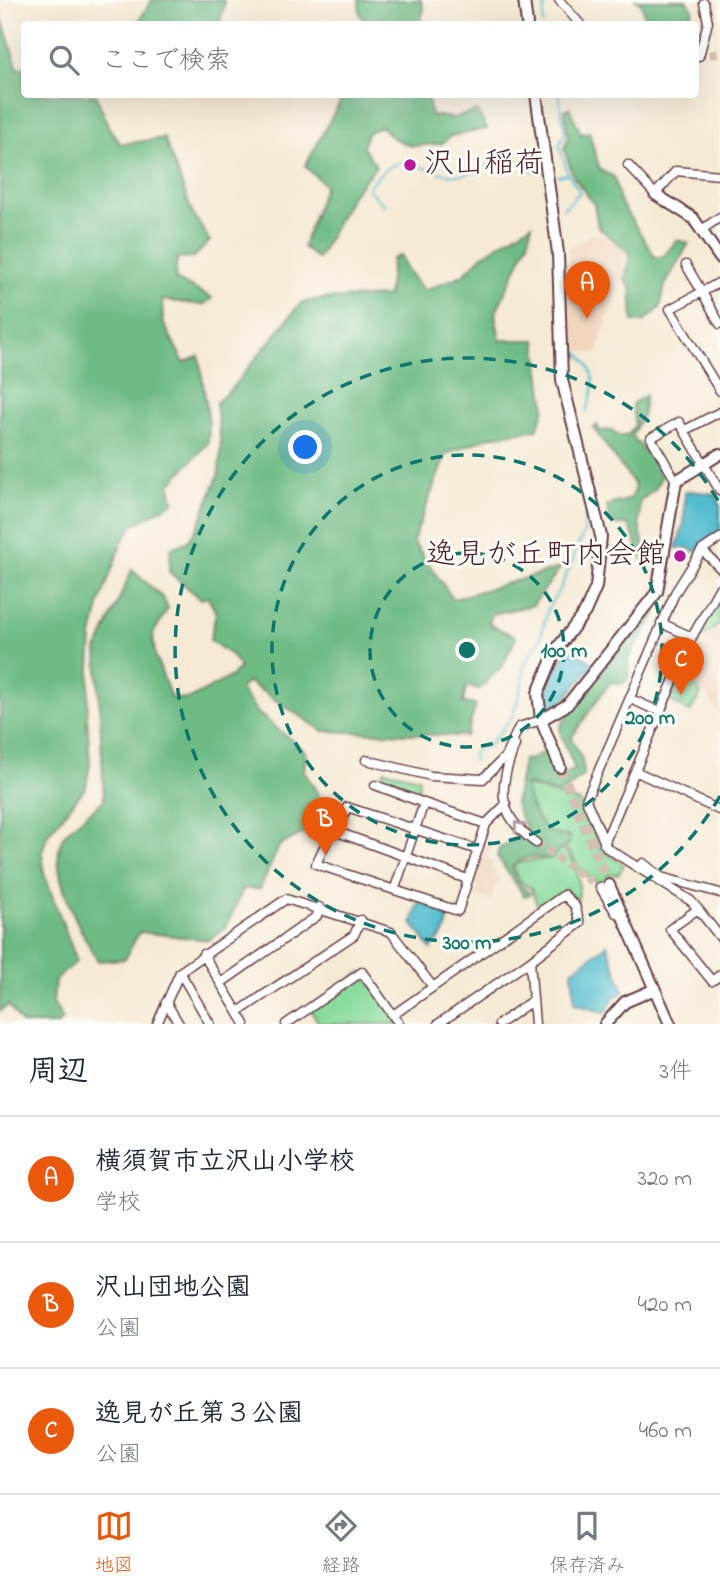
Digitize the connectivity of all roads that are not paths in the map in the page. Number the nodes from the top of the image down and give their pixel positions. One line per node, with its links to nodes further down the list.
1 (524, 0): 4 (street)
2 (559, 0): 5 (street)
3 (704, 3): 6 (street)
4 (527, 21)
5 (575, 21)
6 (699, 50)
7 (710, 55): 8 (street)
8 (699, 56)
9 (537, 98): 35 (street)
10 (628, 165): 12 (street)
11 (720, 175): 12 (street)
12 (655, 194): 14 (street)
13 (720, 217): 14 (street)
14 (703, 229): 15 (street)
15 (720, 258)
16 (686, 265): 18 (street)
17 (720, 282): 18 (street)
18 (702, 292): 19 (street); 20 (street)
19 (720, 324)
20 (720, 391)
21 (720, 412): 22 (street)
22 (685, 430): 24 (street); 25 (street)
23 (720, 454): 24 (street)
24 (704, 463): 25 (street); 26 (street)
25 (676, 481): 35 (street)
26 (720, 491)
27 (720, 537): 28 (street)
28 (702, 550): 29 (street); 31 (street)
29 (720, 568)
30 (720, 587): 32 (street)
31 (661, 623): 32 (street); 33 (street)
32 (692, 637): 34 (street)
33 (631, 699): 34 (street); 48 (street)
34 (660, 712): 39 (street)
35 (541, 720): 36 (street); 38 (street)
36 (526, 725): 37 (street); 42 (street)
37 (366, 760)
38 (560, 767)
39 (635, 771): 43 (street); 48 (street)
40 (375, 785): 41 (street)
41 (424, 803): 44 (street); 45 (street)
42 (506, 804): 44 (street); 47 (street, one-way to 42)
43 (719, 810)
44 (486, 824): 49 (street)
45 (415, 829): 46 (street); 49 (street); 50 (street)
46 (337, 833): 50 (street); 54 (street)
47 (536, 843)
48 (604, 844): 57 (street)
49 (478, 850): 52 (street)
50 (405, 856): 52 (street); 54 (street)
51 (643, 863): 55 (street)
52 (467, 879): 54 (street)
53 (605, 886): 66 (street)
54 (395, 888)
55 (720, 893)
56 (319, 907): 58 (street); 60 (street); 64 (street)
57 (698, 909): 59 (street); 63 (street)
58 (361, 920): 65 (street); 69 (street)
59 (720, 937)
60 (203, 954): 62 (street); 64 (street)
61 (530, 961): 65 (street); 67 (street); 77 (street)
62 (180, 972): 68 (street); 73 (street)
63 (720, 975)
64 (221, 983): 69 (street)
65 (433, 987): 70 (street)
66 (653, 990): 80 (street); 81 (street)
67 (533, 1000): 78 (street); 79 (street)
68 (166, 1002): 71 (street); 72 (street)
69 (238, 1012): 74 (street)
70 (393, 1015): 75 (street); 76 (street)
71 (157, 1024)
72 (179, 1024)
73 (210, 1024)
74 (244, 1024)
75 (286, 1024)
76 (399, 1024)
77 (438, 1024)
78 (499, 1024)
79 (535, 1024)
80 (605, 1024)
81 (670, 1024)

